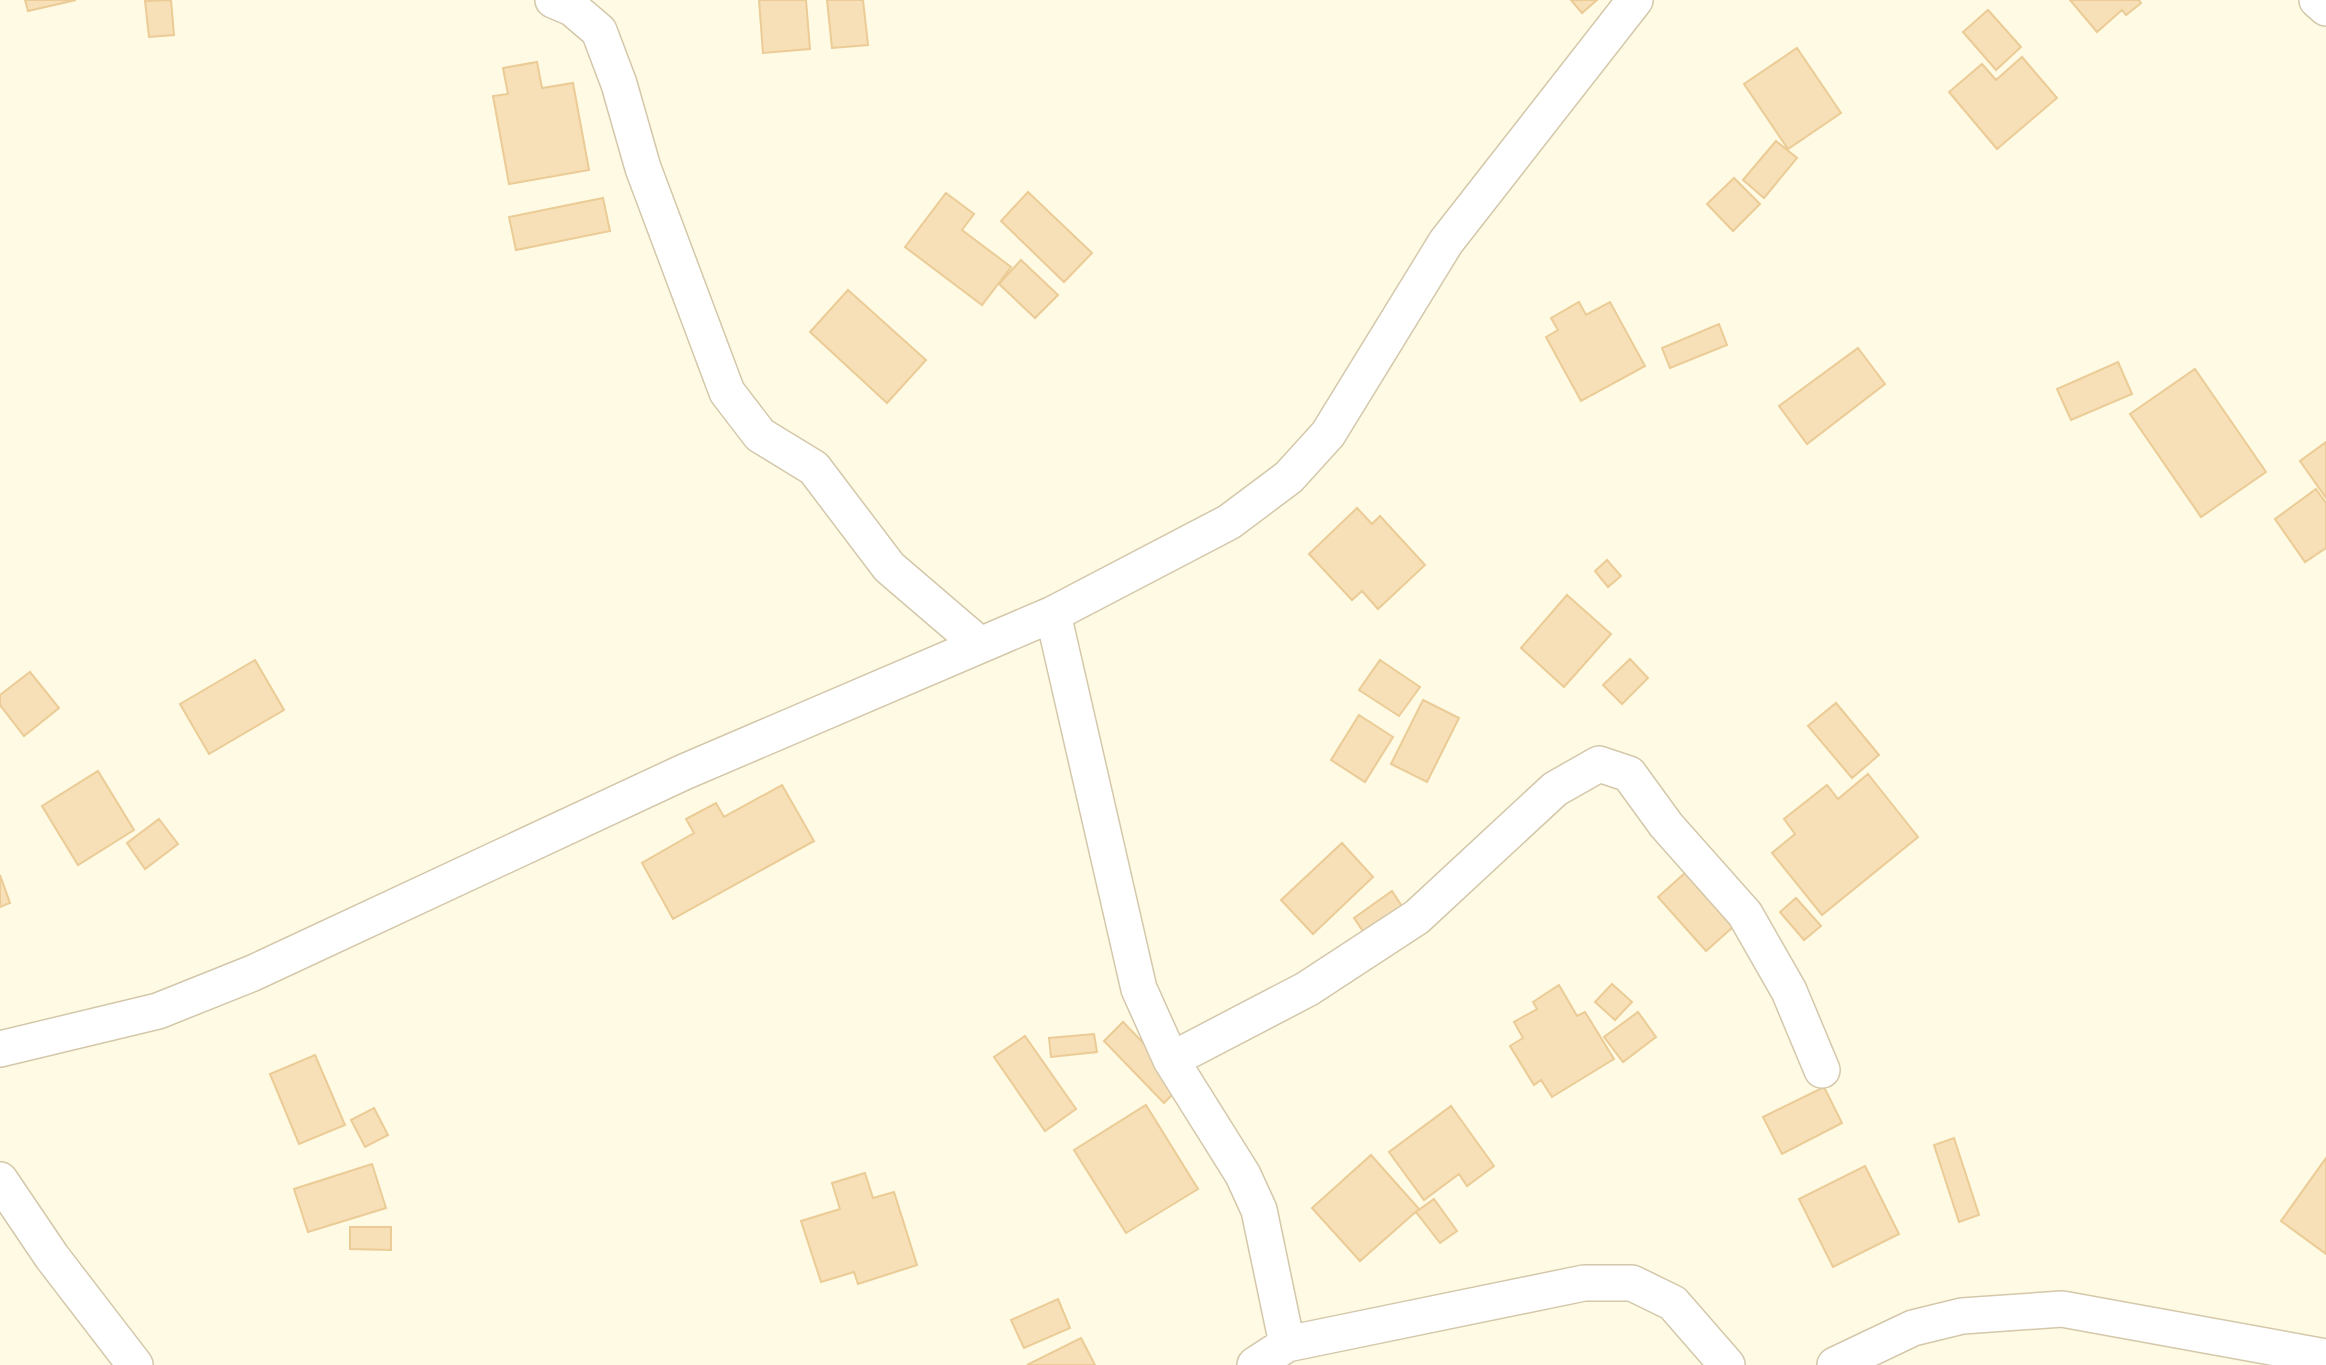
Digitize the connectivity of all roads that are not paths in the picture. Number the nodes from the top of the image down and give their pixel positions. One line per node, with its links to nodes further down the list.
1 (553, 0): 6 (street)
2 (1635, 0): 5 (street)
3 (2317, 0): 4 (street)
4 (2326, 8)
5 (1053, 614): 6 (street); 8 (street)
6 (980, 645): 7 (street)
7 (0, 1049)
8 (1171, 1060): 9 (street); 11 (street)
9 (1822, 1070)
10 (0, 1180): 14 (street)
11 (1287, 1344): 15 (street); 16 (street)
12 (2326, 1357): 13 (street)
13 (1841, 1364)
14 (135, 1365)
15 (1255, 1365)
16 (1727, 1365)

